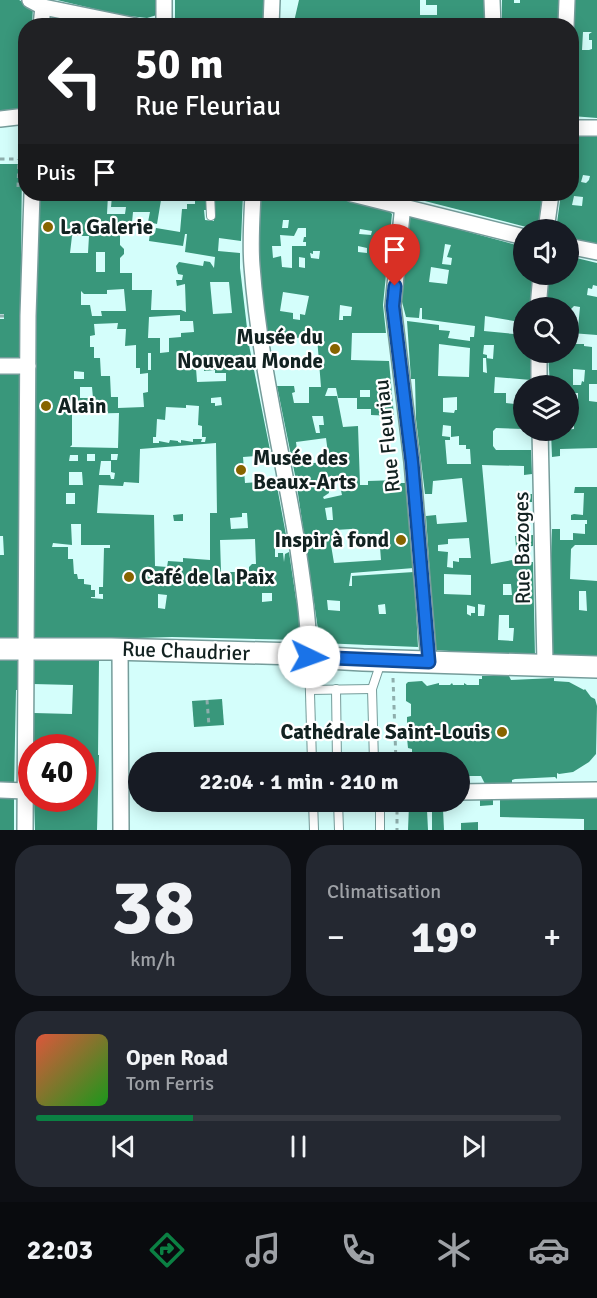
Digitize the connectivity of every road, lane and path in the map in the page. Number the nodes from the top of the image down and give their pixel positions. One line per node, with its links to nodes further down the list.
1 (164, 0): 8 (street)
2 (272, 0): 9 (street)
3 (492, 0): 10 (street)
4 (567, 0): 11 (street)
5 (36, 3): 6 (street); 7 (street)
6 (39, 18)
7 (101, 18)
8 (164, 18)
9 (271, 18)
10 (493, 18)
11 (566, 18)
12 (18, 117): 13 (street)
13 (0, 119)
14 (579, 128): 15 (street)
15 (597, 129)
16 (0, 159): 17 (path)
17 (18, 161)
18 (32, 201): 30 (street)
19 (210, 201): 24 (lane)
20 (253, 201): 35 (street)
21 (403, 201): 38 (street, Rue Fleuriau)
22 (406, 201): 26 (street)
23 (550, 201): 25 (street)
24 (211, 216)
25 (548, 219)
26 (513, 234)
27 (579, 248): 28 (street)
28 (597, 252)
29 (0, 366): 30 (street)
30 (28, 366): 33 (street)
31 (540, 441): 39 (street, Rue Bazoges)
32 (0, 649): 33 (street, Rue Chaudrier)
33 (26, 649): 34 (street, Rue Chaudrier); 46 (street)
34 (120, 649): 35 (street, Rue Chaudrier); 61 (street)
35 (309, 657): 36 (street, Rue Chaudrier); 43 (lane)
36 (382, 661): 37 (street, Rue Chaudrier); 42 (lane)
37 (406, 661): 38 (street, Rue Chaudrier); 50 (path)
38 (429, 662): 39 (street, Rue Chaudrier)
39 (545, 664): 40 (street, Rue Chaudrier)
40 (597, 667)
41 (336, 689): 42 (lane); 43 (lane); 48 (lane)
42 (372, 689): 49 (lane)
43 (310, 690): 47 (lane)
44 (207, 700): 45 (path)
45 (209, 726)
46 (25, 734)
47 (312, 752)
48 (338, 752)
49 (374, 752)
50 (396, 752)
51 (0, 790): 53 (street)
52 (597, 790): 54 (street)
53 (18, 791)
54 (470, 792)
55 (25, 812): 60 (street)
56 (313, 812): 62 (lane)
57 (338, 812): 63 (lane)
58 (380, 812): 64 (lane)
59 (397, 812): 65 (path)
60 (25, 830)
61 (121, 830)
62 (314, 830)
63 (339, 830)
64 (380, 830)
65 (397, 830)

